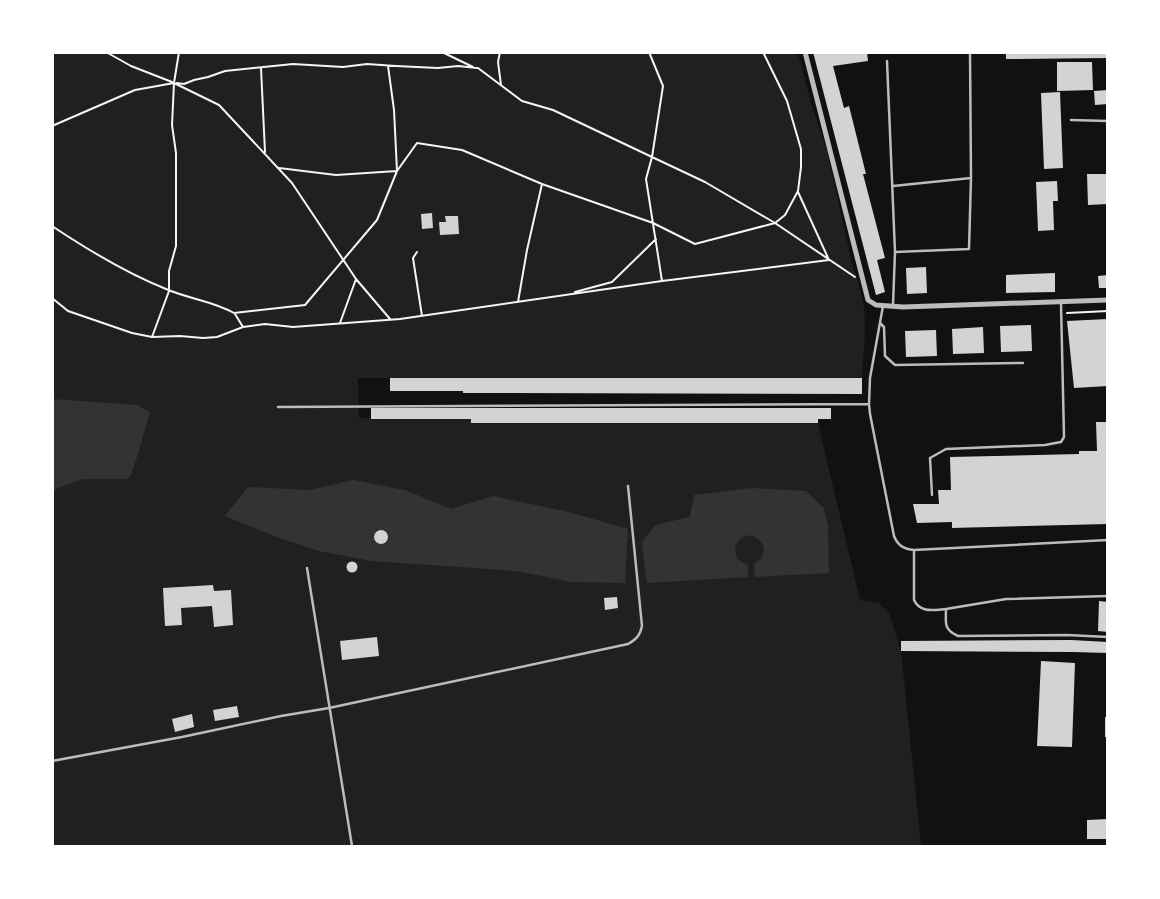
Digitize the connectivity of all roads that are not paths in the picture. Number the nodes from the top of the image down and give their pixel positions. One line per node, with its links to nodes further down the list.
1 (805, 52): 11 (street)
2 (970, 52): 6 (lane)
3 (887, 60): 7 (lane)
4 (1071, 120): 5 (lane)
5 (1108, 121)
6 (971, 178): 7 (lane); 8 (lane)
7 (893, 186): 8 (lane)
8 (896, 252): 12 (lane)
9 (1108, 300): 10 (street)
10 (1060, 302): 12 (street); 18 (lane)
11 (883, 306): 12 (street); 13 (lane)
12 (893, 307)
13 (880, 323): 14 (lane); 15 (lane)
14 (1023, 363)
15 (869, 404): 16 (lane); 20 (lane)
16 (278, 407)
17 (628, 486): 25 (lane)
18 (932, 495)
19 (1108, 540): 20 (lane)
20 (914, 550): 23 (lane)
21 (307, 568): 25 (lane)
22 (1108, 596): 23 (lane)
23 (946, 609): 24 (lane)
24 (1108, 637)
25 (330, 708): 26 (lane); 27 (lane)
26 (52, 761)
27 (352, 846)

